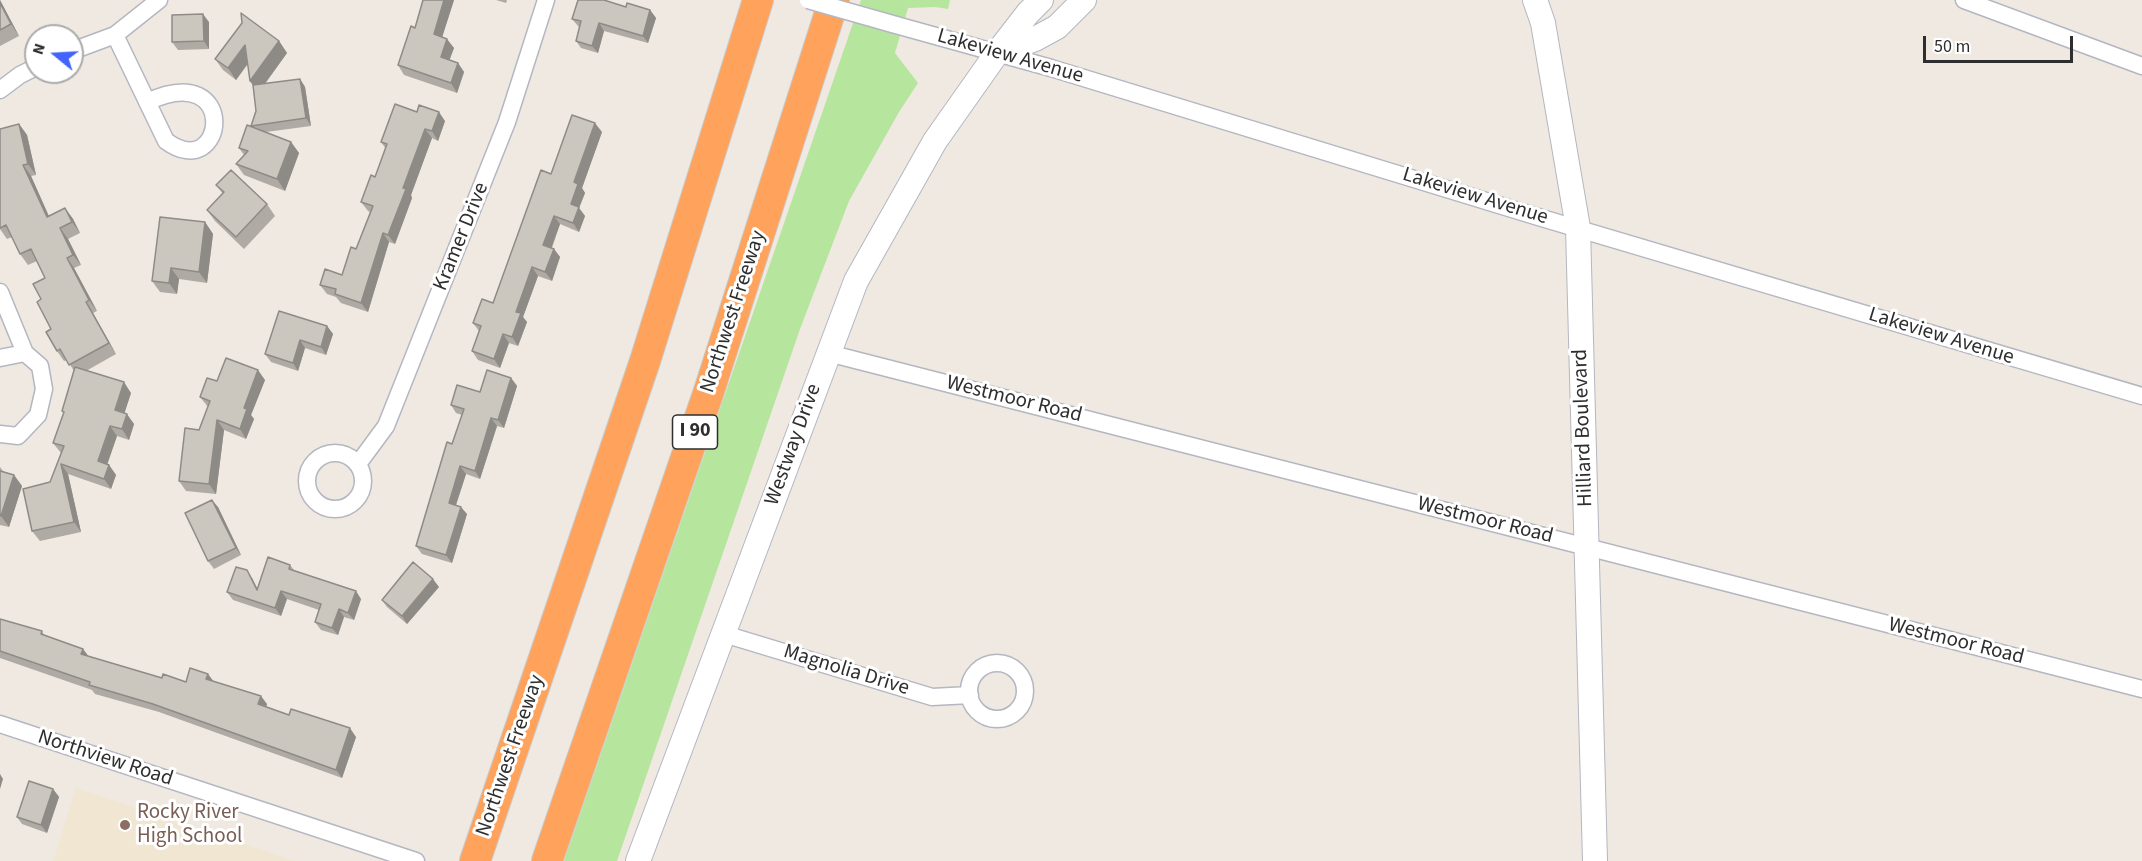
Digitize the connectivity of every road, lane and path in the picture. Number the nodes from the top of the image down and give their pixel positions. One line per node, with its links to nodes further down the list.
1 (159, 0): 10 (street)
2 (546, 0): 24 (street, Kramer Drive)
3 (758, 0): 31 (highway, Northwest Freeway)
4 (808, 0): 12 (street, Lakeview Avenue, bridge)
5 (834, 0): 32 (highway, Northwest Freeway / I 90)
6 (1041, 0): 12 (main road, Westway Drive)
7 (1083, 0): 12 (main road)
8 (1535, 0): 17 (main road, Hilliard Boulevard)
9 (1964, 0): 13 (street)
10 (115, 34): 11 (street); 16 (street)
11 (84, 46)
12 (997, 53): 17 (street, Lakeview Avenue); 20 (main road, Westway Drive)
13 (2142, 66)
14 (24, 73): 15 (street)
15 (0, 90)
16 (147, 102)
17 (1578, 228): 22 (street, Lakeview Avenue); 25 (main road, Hilliard Boulevard)
18 (0, 292): 19 (street)
19 (26, 353): 21 (street); 23 (street)
20 (828, 353): 25 (street, Westmoor Road); 26 (main road, Westway Drive)
21 (0, 358)
22 (2142, 396)
23 (0, 434)
24 (358, 464)
25 (1588, 547): 27 (street, Westmoor Road); 34 (main road, Hilliard Boulevard)
26 (724, 634): 28 (street, Magnolia Drive); 33 (main road, Westway Drive)
27 (2142, 689)
28 (970, 695)
29 (0, 724): 30 (street, Northview Road)
30 (415, 861)
31 (475, 861)
32 (547, 861)
33 (638, 861)
34 (1596, 861)

